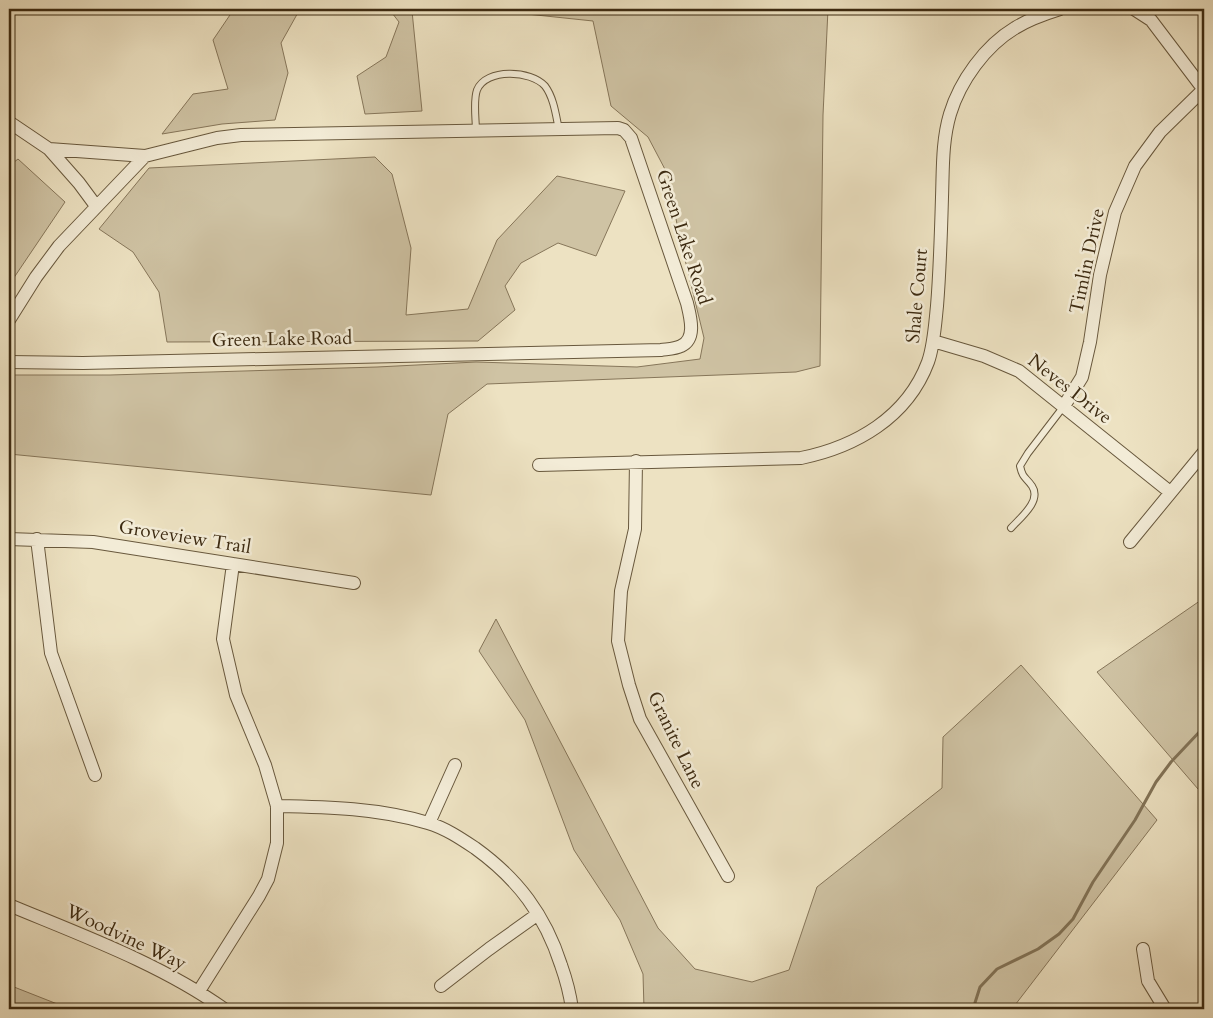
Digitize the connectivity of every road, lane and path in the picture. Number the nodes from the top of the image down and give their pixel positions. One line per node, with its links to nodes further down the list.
1 (1060, 9): 11 (street, Shale Court)
2 (1134, 9): 3 (street)
3 (1204, 89): 13 (street, Timlin Drive)
4 (9, 122): 7 (street)
5 (559, 130): 6 (street, Green Lake Road); 6 (lane); 12 (street, Green Lake Road)
6 (476, 132): 8 (street, Green Lake Road)
7 (49, 149): 8 (street, Green Lake Road); 9 (street)
8 (145, 156): 9 (street)
9 (96, 206): 10 (street)
10 (9, 320)
11 (934, 341): 13 (street, Neves Drive); 15 (street, Shale Court)
12 (9, 362)
13 (1064, 406): 17 (street, Neves Drive); 18 (lane)
14 (1204, 452): 17 (street)
15 (636, 461): 16 (street, Shale Court); 28 (street, Granite Lane)
16 (540, 465)
17 (1170, 492): 21 (street)
18 (1011, 528)
19 (9, 539): 20 (street, Groveview Trail)
20 (37, 539): 22 (street, Groveview Trail); 25 (street)
21 (1130, 542)
22 (233, 564): 23 (street, Groveview Trail); 26 (street)
23 (354, 583)
24 (455, 765): 27 (street)
25 (95, 775)
26 (277, 806): 27 (street); 33 (street)
27 (429, 823): 30 (street)
28 (728, 876)
29 (9, 905): 33 (street, Woodvine Way)
30 (538, 914): 32 (street); 35 (street)
31 (1143, 949): 36 (street)
32 (441, 986)
33 (199, 991): 34 (street, Woodvine Way)
34 (224, 1009)
35 (572, 1009)
36 (1165, 1009)

